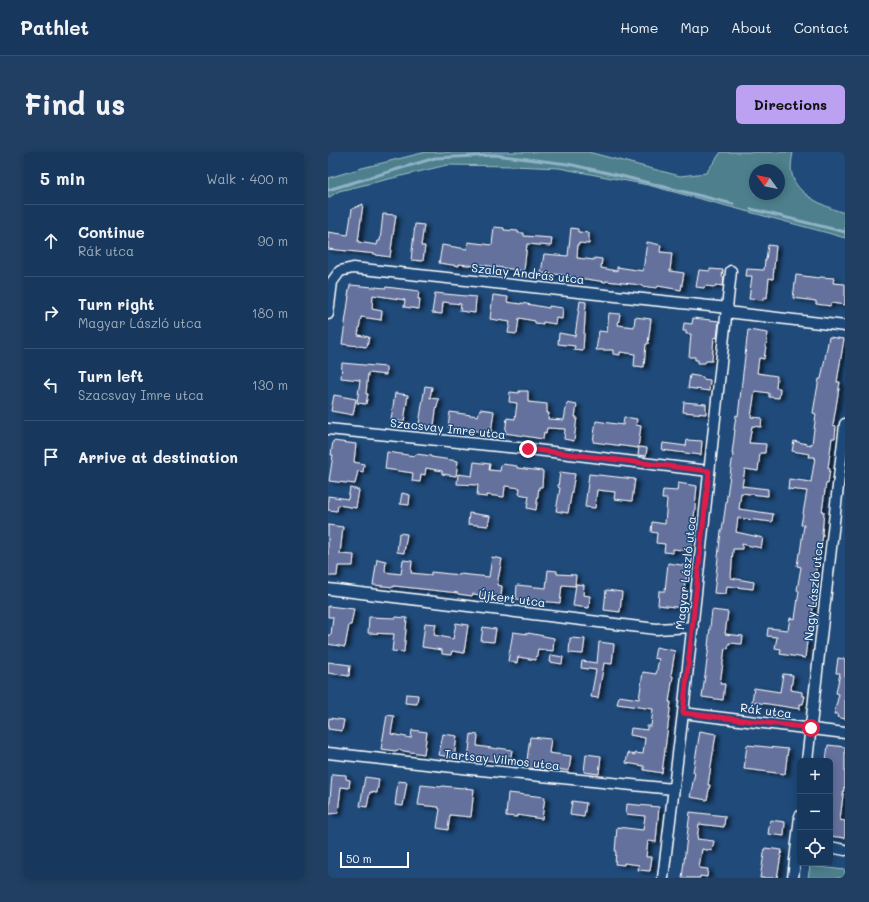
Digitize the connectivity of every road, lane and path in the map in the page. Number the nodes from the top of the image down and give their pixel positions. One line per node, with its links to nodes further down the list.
1 (731, 271): 2 (street, Magyar László utca)
2 (727, 310): 3 (street, Szalay András utca); 4 (street, Szalay András utca); 8 (street, Magyar László utca)
3 (328, 314)
4 (845, 326)
5 (845, 424): 7 (street, Nagy László utca)
6 (328, 429): 8 (street, Szacsvay Imre utca)
7 (844, 446): 12 (street, Nagy László utca)
8 (709, 471): 10 (street, Magyar László utca)
9 (328, 589): 10 (street, Újkert utca)
10 (693, 627): 11 (street, Magyar László utca)
11 (683, 713): 12 (street, Rák utca); 16 (street, Magyar László utca)
12 (811, 728): 13 (street, Rák utca); 15 (street, Nagy László utca)
13 (845, 733)
14 (328, 753): 16 (street, Tartsay Vilmos utca)
15 (807, 758)
16 (673, 789): 20 (street, Magyar László utca)
17 (797, 848): 21 (street)
18 (833, 848): 19 (street)
19 (845, 850)
20 (663, 878)
21 (792, 878)

